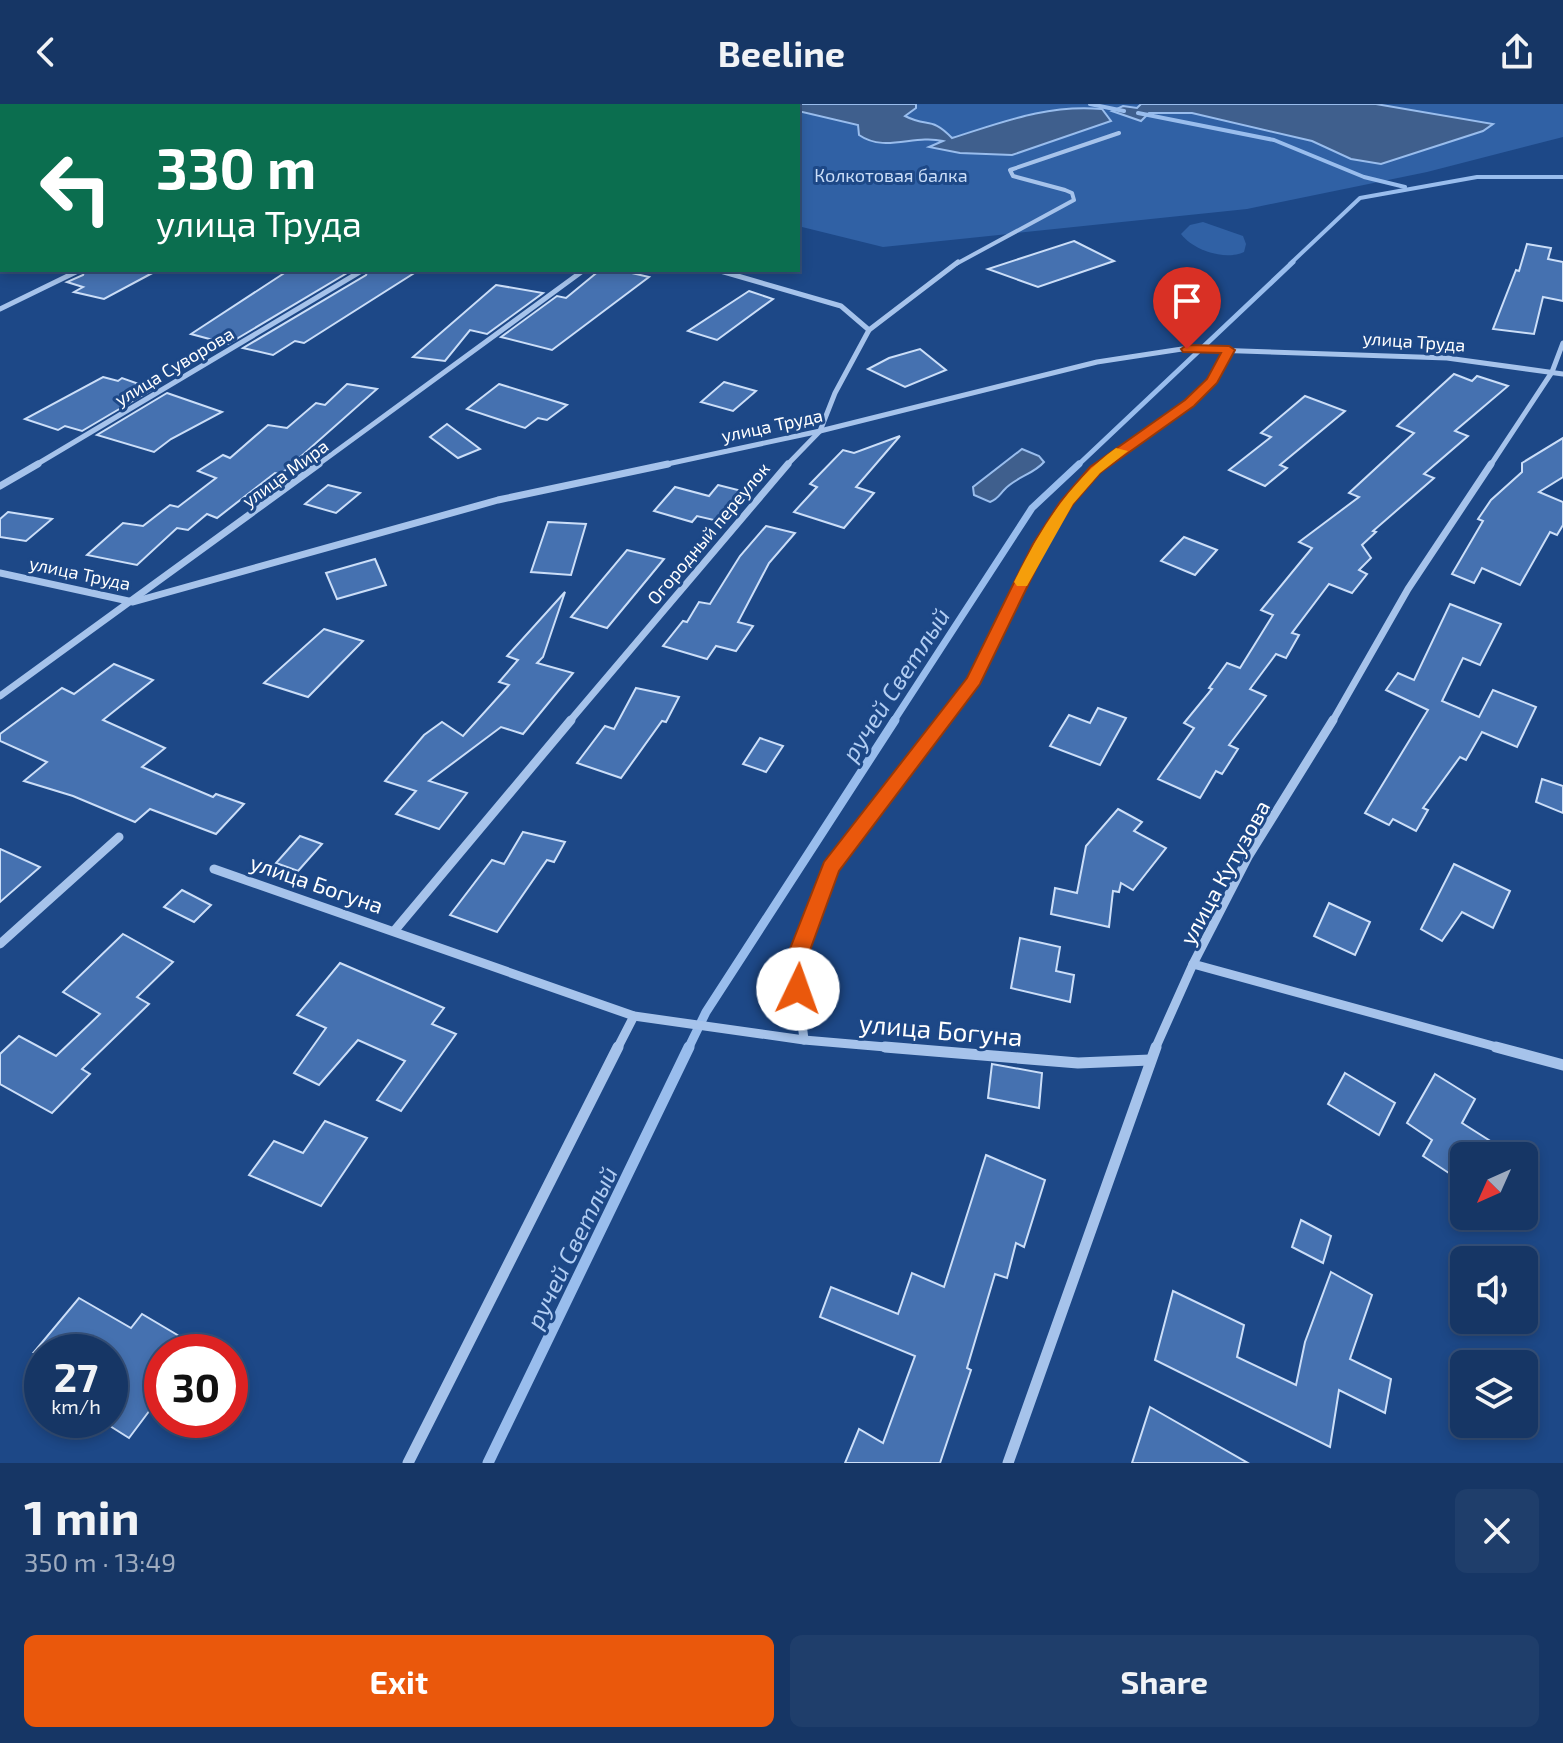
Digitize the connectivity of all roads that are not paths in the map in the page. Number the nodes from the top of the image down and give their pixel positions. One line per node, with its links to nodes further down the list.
1 (1119, 133): 7 (street, Огородный переулок)
2 (76, 272): 6 (street)
3 (360, 272): 13 (street, улица Суворова)
4 (581, 272): 15 (street, улица Мира)
5 (724, 272): 7 (street)
6 (0, 309)
7 (869, 330): 12 (street, Огородный переулок)
8 (1563, 343): 10 (street, улица Кутузова)
9 (1229, 350): 10 (street, улица Труда); 12 (street, улица Труда); 23 (street)
10 (1552, 372): 11 (street, улица Труда); 21 (street, улица Кутузова)
11 (1563, 374)
12 (820, 431): 15 (street, улица Труда); 19 (street, Огородный переулок)
13 (0, 486)
14 (0, 573): 15 (street, улица Труда)
15 (133, 602): 16 (street, улица Мира)
16 (0, 696)
17 (119, 837): 20 (street)
18 (214, 869): 19 (street, улица Богуна)
19 (395, 930): 22 (street, улица Богуна)
20 (0, 944)
21 (1193, 964): 24 (street, улица Кутузова); 25 (street)
22 (634, 1016): 23 (street, улица Богуна); 26 (street)
23 (804, 1040): 24 (street, улица Богуна)
24 (1150, 1060): 27 (street, улица Кутузова)
25 (1563, 1065)
26 (408, 1463)
27 (1008, 1463)

